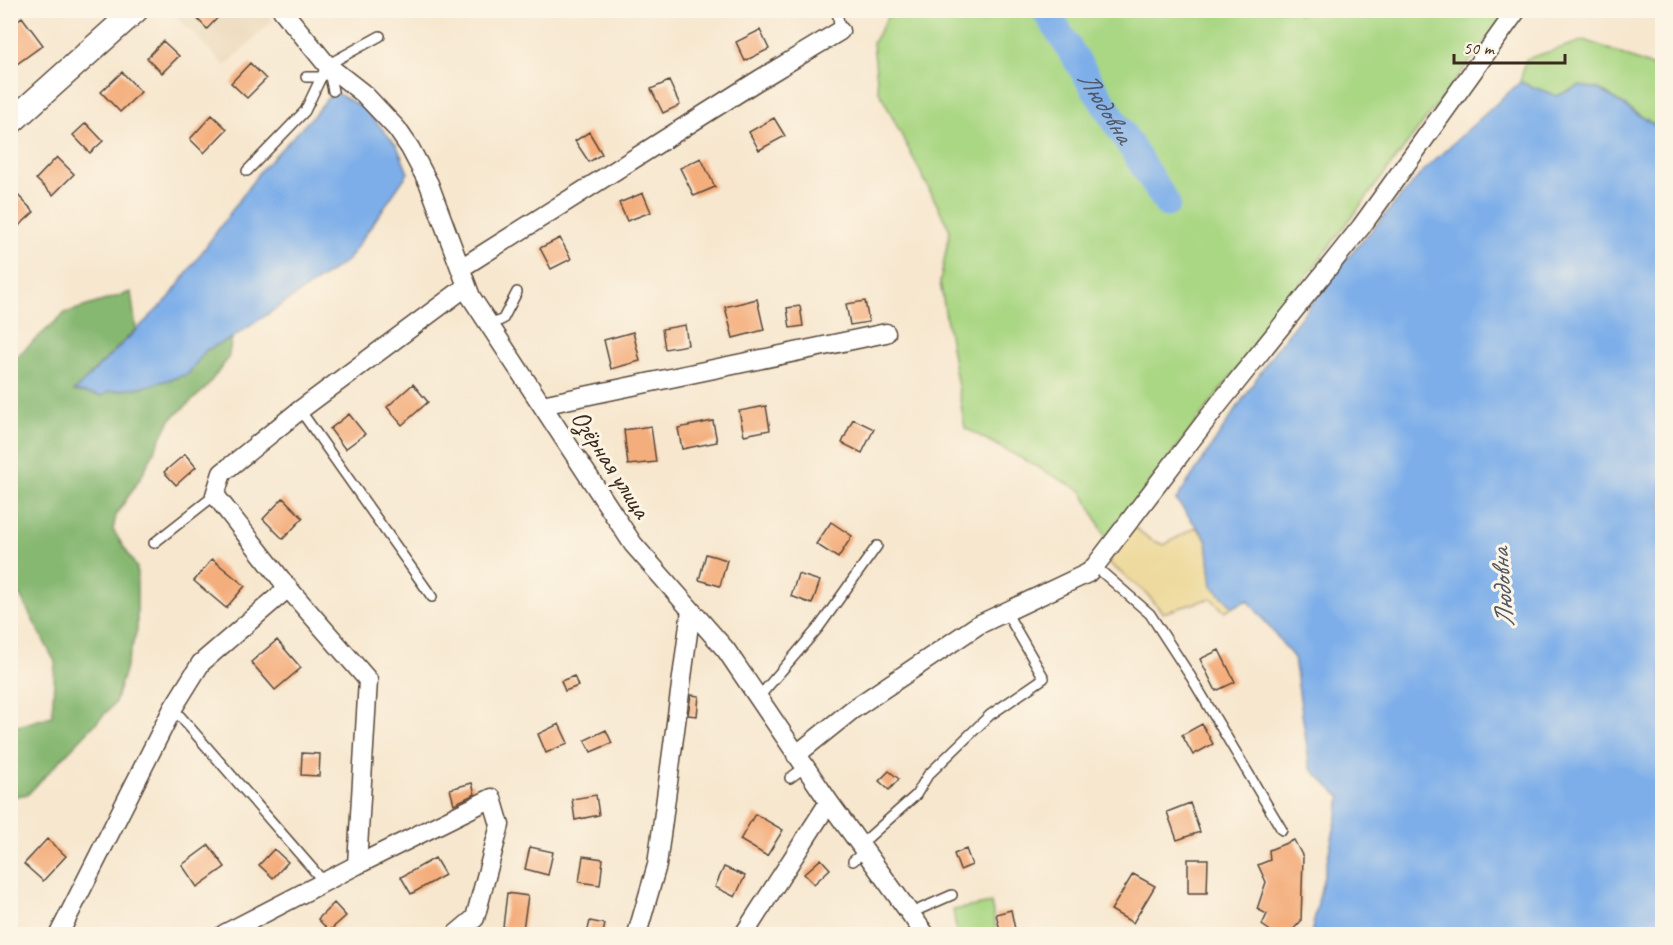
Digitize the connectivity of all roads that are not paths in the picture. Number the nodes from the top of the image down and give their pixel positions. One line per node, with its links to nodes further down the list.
1 (136, 10): 10 (main road)
2 (282, 10): 7 (street, Озёрная улица)
3 (837, 10): 5 (lane)
4 (1517, 10): 22 (street)
5 (840, 32): 12 (street)
6 (380, 36): 7 (lane)
7 (325, 63): 8 (lane); 9 (lane); 11 (lane); 12 (street, Озёрная улица)
8 (306, 77)
9 (333, 91)
10 (10, 123)
11 (247, 171)
12 (461, 268): 13 (street, Озёрная улица)
13 (467, 286): 15 (street, Озёрная улица); 18 (street)
14 (517, 292): 15 (lane)
15 (501, 322): 17 (street, Озёрная улица)
16 (886, 333): 17 (street)
17 (542, 405): 25 (street, Озёрная улица)
18 (300, 410): 19 (street); 24 (lane)
19 (215, 495): 20 (lane); 23 (street)
20 (154, 543)
21 (877, 546): 27 (lane)
22 (1095, 566): 26 (street); 31 (lane)
23 (288, 588): 28 (street); 33 (street)
24 (432, 597)
25 (691, 610): 27 (street, Озёрная улица); 40 (street)
26 (1006, 612): 29 (street); 32 (lane)
27 (758, 698): 29 (street, Озёрная улица)
28 (173, 708): 34 (lane); 37 (street)
29 (797, 767): 30 (street, Озёрная улица)
30 (829, 802): 32 (street, Озёрная улица); 41 (street)
31 (1282, 830)
32 (860, 853): 36 (street, Озёрная улица)
33 (357, 865): 34 (street); 39 (street)
34 (324, 882): 38 (street)
35 (952, 895): 36 (lane)
36 (911, 913): 42 (street, Озёрная улица)
37 (59, 934)
38 (224, 934)
39 (456, 934)
40 (637, 934)
41 (744, 934)
42 (925, 934)
43 (1136, 934): 44 (lane)
44 (1152, 934)

